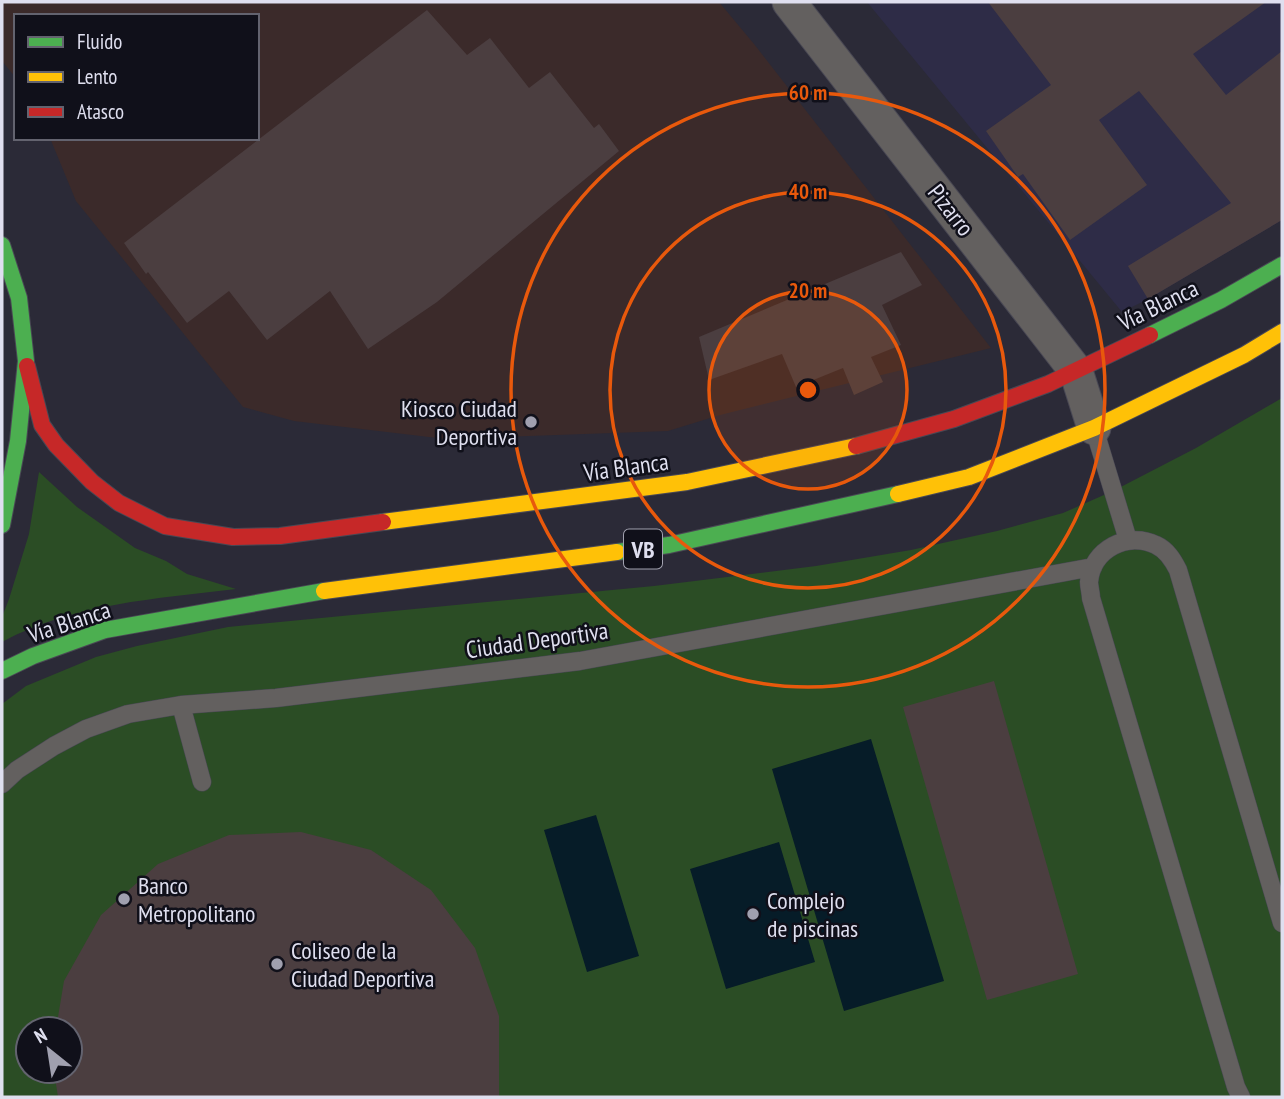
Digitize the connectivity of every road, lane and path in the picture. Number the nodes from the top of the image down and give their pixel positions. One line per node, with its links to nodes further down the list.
1 (789, 2): 6 (street, Pizarro)
2 (2, 245): 5 (main road)
3 (1282, 265): 6 (main road, Vía Blanca)
4 (1282, 332): 7 (main road, Vía Blanca / VB)
5 (26, 361): 6 (main road, Vía Blanca); 8 (main road)
6 (1076, 371): 7 (street, Pizarro)
7 (1094, 428): 9 (lane); 11 (main road, Vía Blanca / VB)
8 (2, 525)
9 (1128, 540): 10 (lane); 15 (lane)
10 (1093, 567): 12 (lane, Ciudad Deportiva); 16 (lane)
11 (2, 671)
12 (181, 705): 13 (lane); 14 (lane, Ciudad Deportiva)
13 (202, 782)
14 (2, 784)
15 (1282, 923)
16 (1241, 1097)

